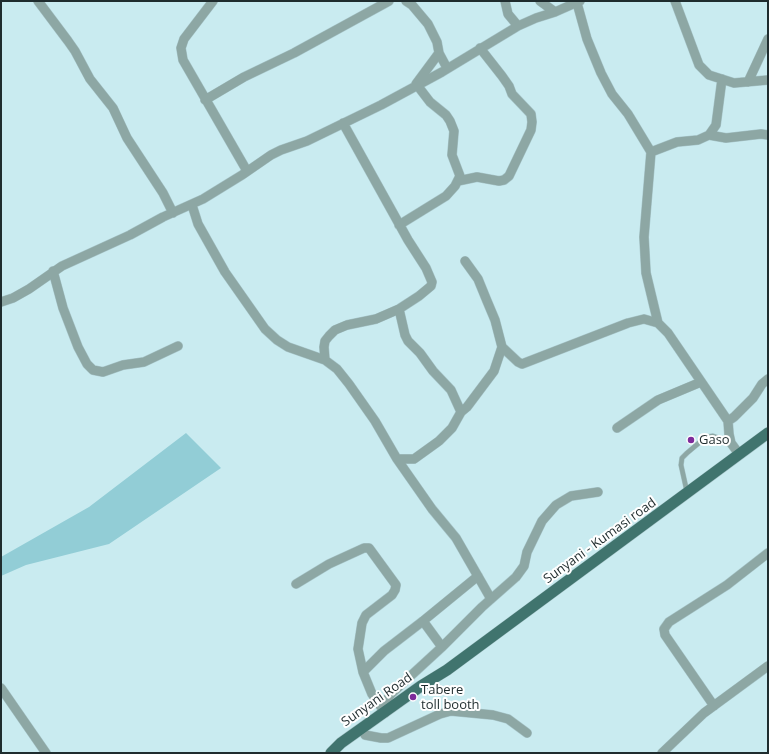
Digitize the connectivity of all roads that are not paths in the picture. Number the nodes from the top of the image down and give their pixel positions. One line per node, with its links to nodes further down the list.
1 (38, 1): 27 (street)
2 (213, 1): 19 (street)
3 (389, 1): 19 (street)
4 (406, 1): 13 (street)
5 (505, 1): 10 (street)
6 (540, 1): 9 (street)
7 (675, 1): 15 (street)
8 (579, 2): 9 (street); 23 (street)
9 (555, 12): 10 (street)
10 (518, 26): 12 (street)
11 (768, 39): 17 (street)
12 (480, 48): 14 (street); 25 (street)
13 (439, 53): 14 (street); 18 (street)
14 (447, 68): 18 (street)
15 (722, 79): 17 (street); 21 (street)
16 (768, 80): 17 (street)
17 (748, 82)
18 (415, 86): 20 (street); 25 (street)
19 (205, 100): 24 (street)
20 (343, 123): 24 (street); 29 (street)
21 (709, 135): 22 (street); 23 (street)
22 (768, 135)
23 (651, 152): 34 (street)
24 (247, 171): 26 (street)
25 (458, 182): 29 (street)
26 (192, 205): 27 (street); 28 (street)
27 (176, 212): 28 (street); 31 (street)
28 (198, 224): 37 (street)
29 (399, 225): 33 (street)
30 (465, 261): 36 (street)
31 (53, 271): 32 (street); 35 (street)
32 (1, 302)
33 (399, 309): 37 (street); 40 (street)
34 (658, 323): 36 (street); 39 (street)
35 (178, 346)
36 (502, 347): 40 (street)
37 (325, 360): 46 (street)
38 (768, 379): 41 (street)
39 (701, 382): 41 (street); 42 (street)
40 (461, 412): 46 (street)
41 (728, 421): 44 (street)
42 (617, 428)
43 (768, 433): 45 (main road, Sunyani - Kumasi road)
44 (731, 443): 45 (street); 48 (lane)
45 (739, 454): 48 (main road, Sunyani - Kumasi road)
46 (397, 459): 50 (street)
47 (598, 492): 52 (street)
48 (687, 494): 56 (main road, Sunyani - Kumasi road)
49 (768, 553): 59 (street)
50 (478, 576): 52 (street); 53 (street)
51 (296, 584): 57 (street)
52 (491, 599): 54 (street)
53 (423, 621): 54 (street); 57 (street)
54 (442, 647): 60 (street)
55 (768, 666): 59 (street)
56 (447, 670): 60 (main road, Sunyani Road); 62 (main road, Sunyani Road)
57 (363, 672): 60 (street)
58 (1, 688): 63 (street)
59 (714, 706): 66 (street)
60 (383, 710): 64 (main road, Sunyani Road)
61 (527, 733): 62 (street)
62 (365, 735): 65 (main road, Sunyani Road)
63 (46, 753)
64 (331, 753)
65 (338, 753)
66 (662, 753)

